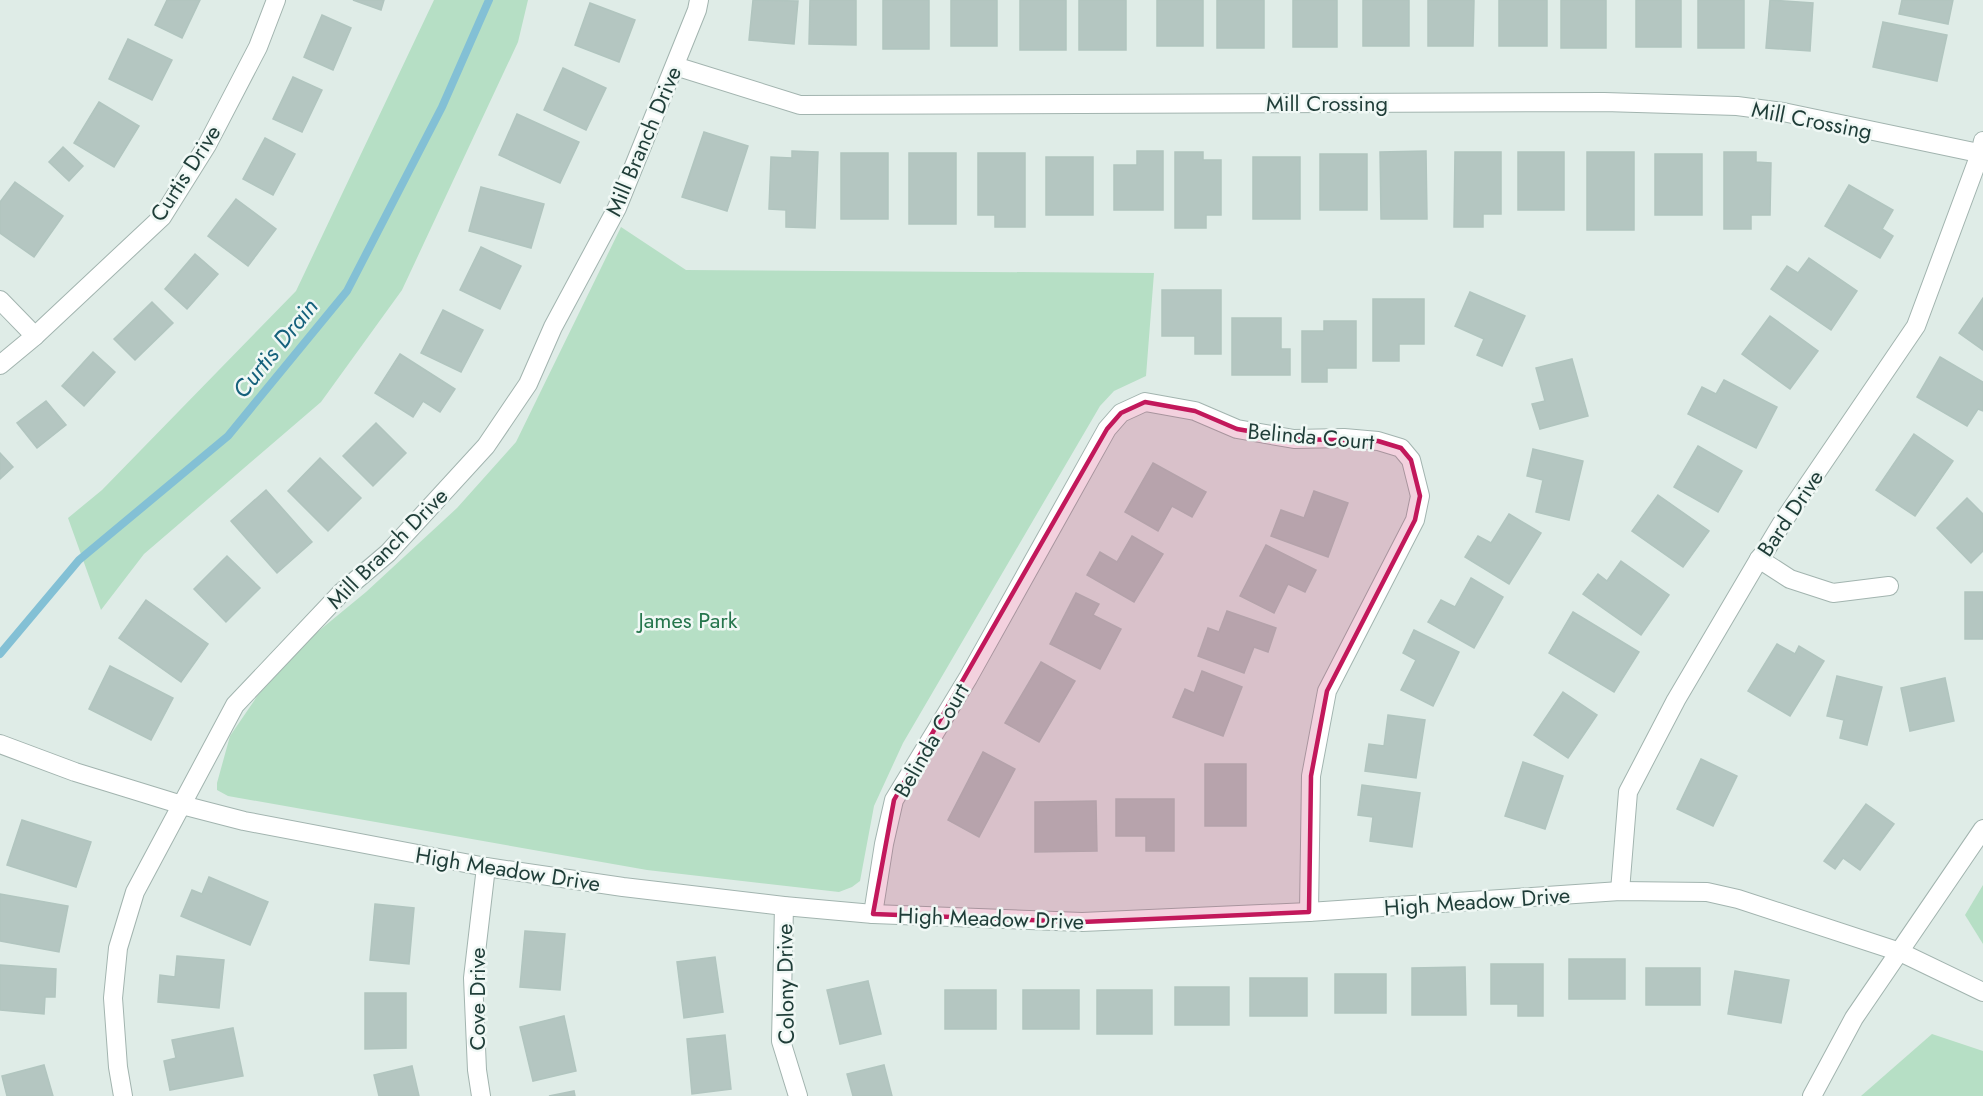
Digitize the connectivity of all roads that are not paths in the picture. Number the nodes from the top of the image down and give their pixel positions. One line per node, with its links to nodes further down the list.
1 (276, 0): 6 (street, Curtis Drive)
2 (699, 0): 3 (street, Mill Branch Drive)
3 (675, 66): 4 (street, Mill Crossing); 11 (street, Mill Branch Drive)
4 (1982, 150): 8 (street, Bard Drive)
5 (0, 300): 6 (street)
6 (35, 336): 7 (street, Curtis Drive)
7 (0, 365)
8 (1759, 559): 9 (street); 14 (street, Bard Drive)
9 (1889, 586)
10 (0, 744): 11 (street, High Meadow Drive)
11 (183, 805): 13 (street, High Meadow Drive); 20 (street, Mill Branch Drive)
12 (1983, 829): 18 (street)
13 (486, 867): 15 (street, High Meadow Drive); 21 (street, Cove Drive)
14 (1620, 891): 16 (street, High Meadow Drive); 18 (street, High Meadow Drive)
15 (784, 906): 17 (street, High Meadow Drive); 22 (street, Colony Drive)
16 (1309, 912): 17 (street, High Meadow Drive); 17 (street, Belinda Court)
17 (873, 914)
18 (1900, 952): 19 (street, High Meadow Drive); 23 (street)
19 (1983, 992)
20 (123, 1096)
21 (481, 1096)
22 (798, 1096)
23 (1812, 1096)

